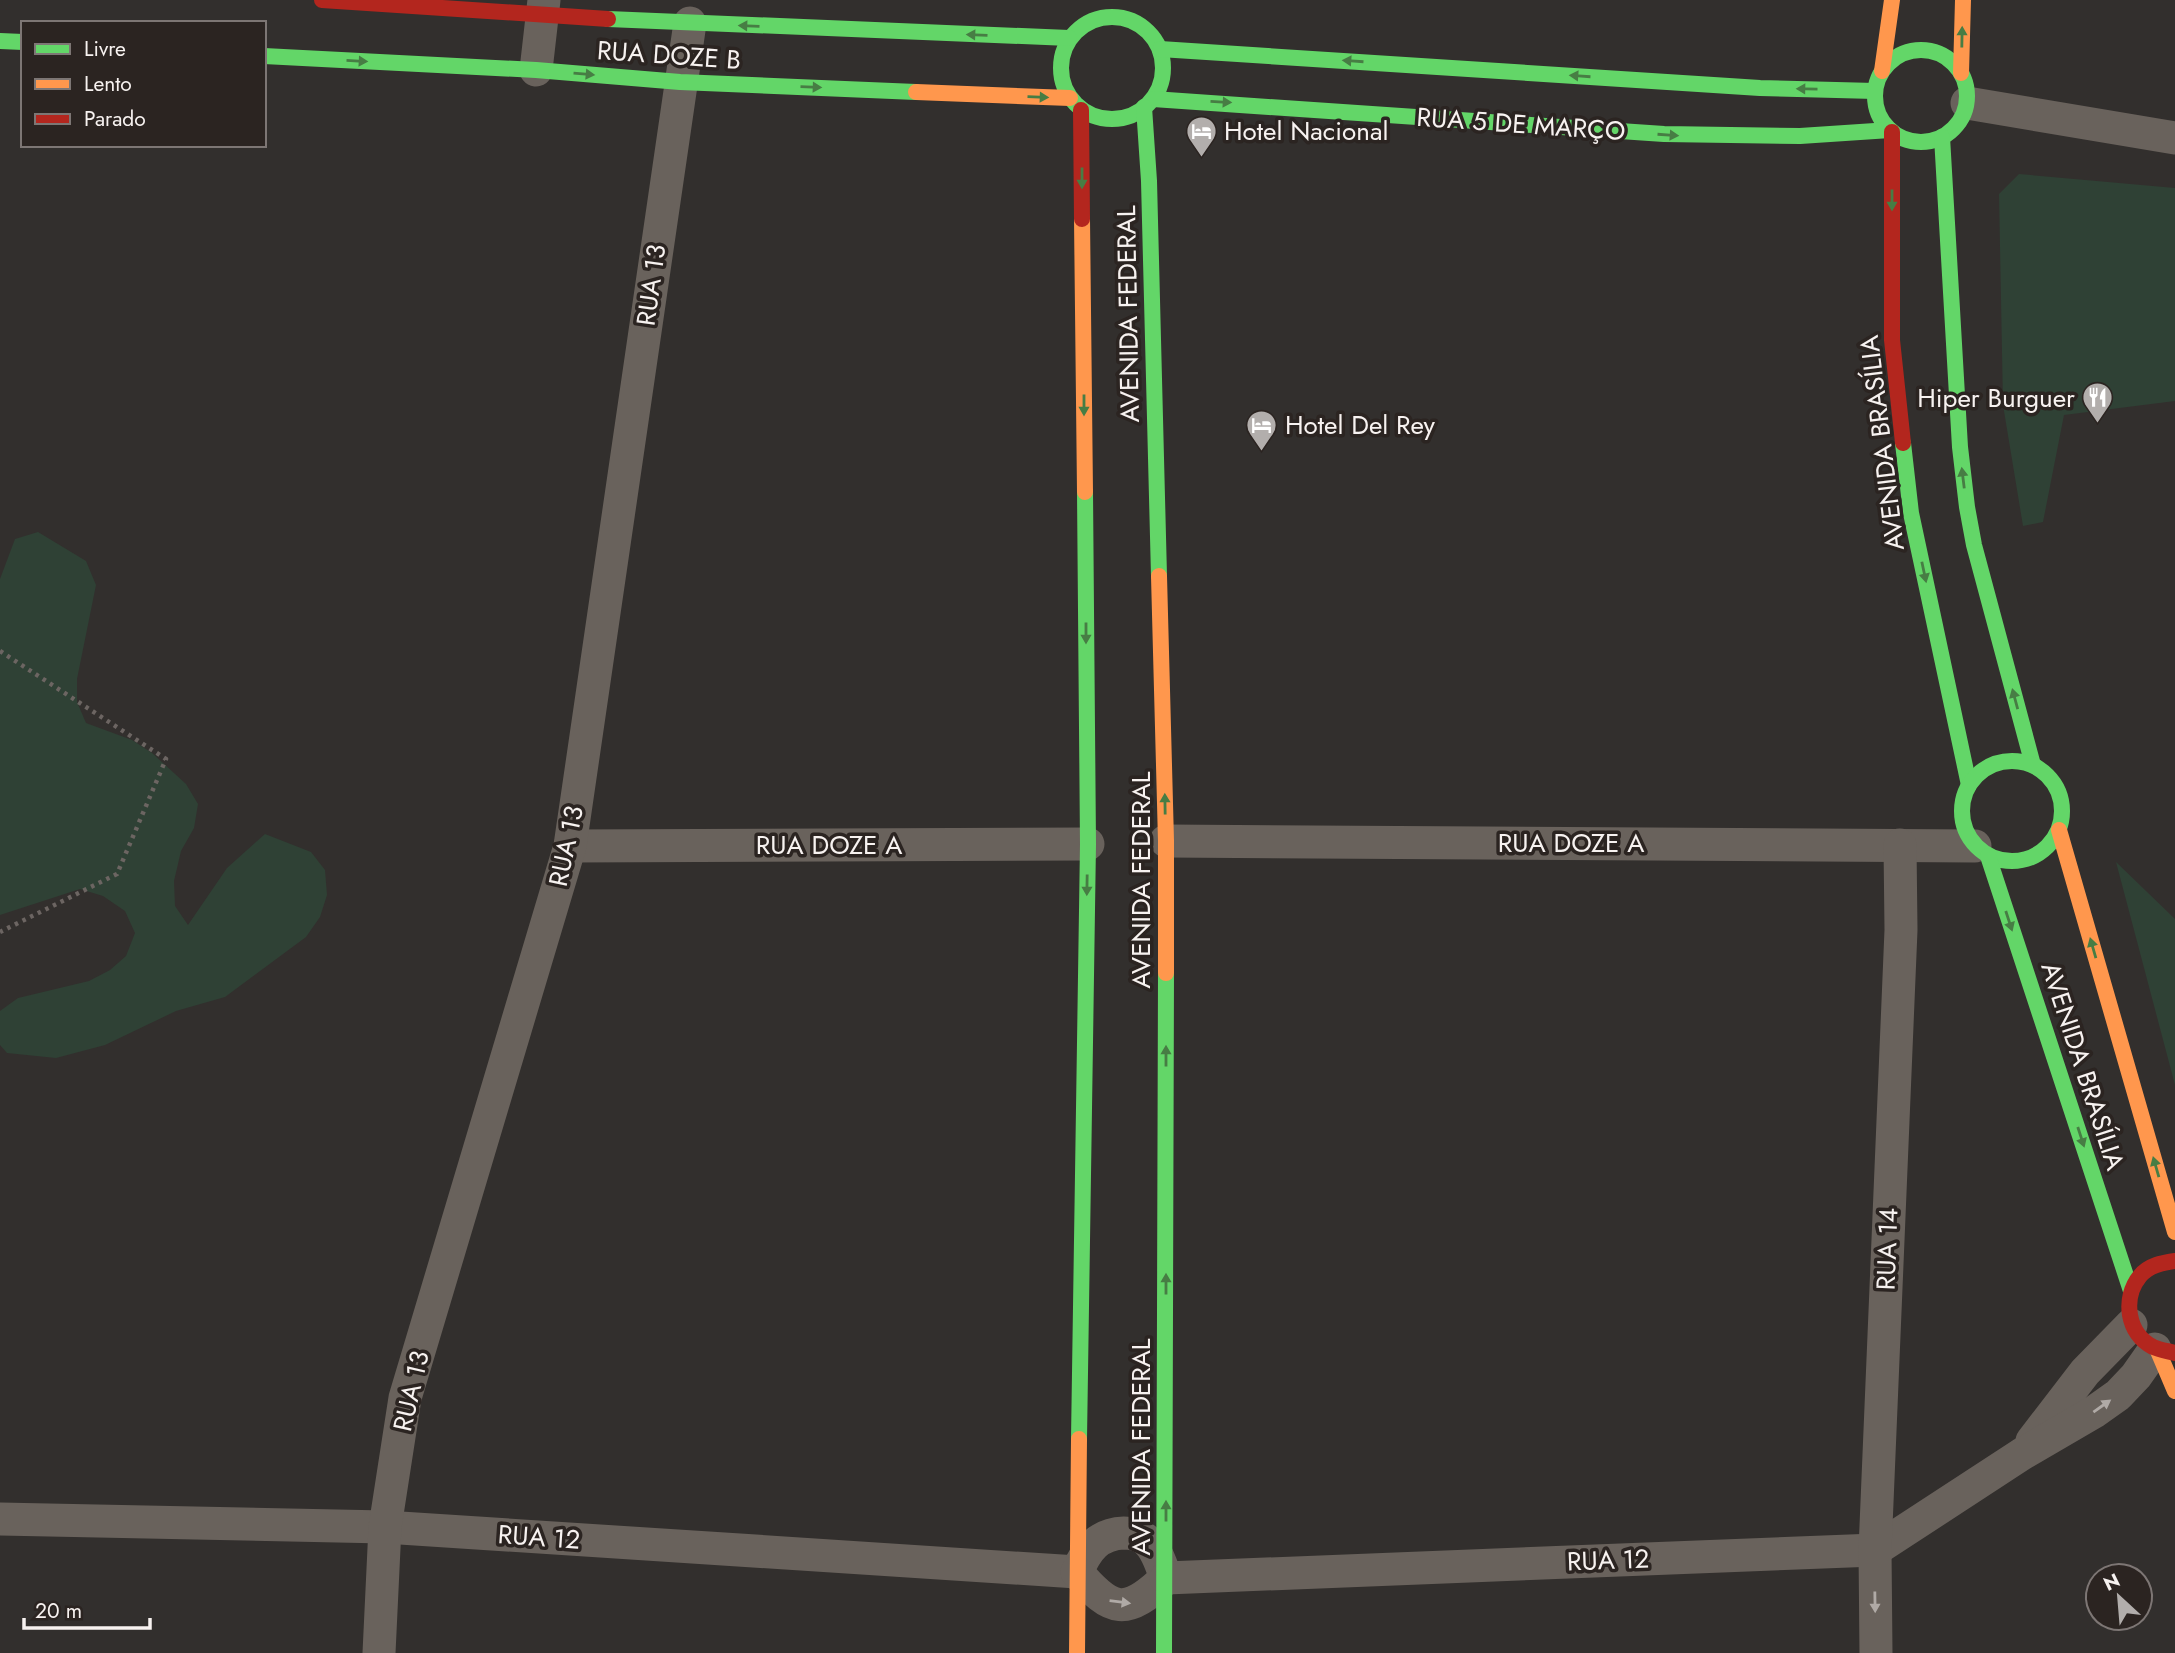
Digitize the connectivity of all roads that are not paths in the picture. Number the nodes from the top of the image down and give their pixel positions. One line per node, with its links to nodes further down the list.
1 (1892, 0): 13 (main road)
2 (1963, 0): 15 (main road, one-way to 2)
3 (325, 4): 4 (main road)
4 (543, 8): 6 (main road); 12 (street)
5 (1152, 12): 10 (main road)
6 (690, 23): 7 (main road, one-way to 6); 14 (street, RUA 13)
7 (1077, 26): 10 (main road); 18 (main road)
8 (0, 41): 9 (main road)
9 (21, 42)
10 (1156, 42): 16 (main road, RUA 5 DE MARÇO, one-way to 10); 17 (main road)
11 (266, 56): 12 (main road, RUA DOZE B, one-way to 12)
12 (536, 70): 14 (main road, RUA DOZE B, one-way to 14)
13 (1882, 71): 15 (main road); 16 (main road)
14 (680, 82): 18 (main road, RUA DOZE B, one-way to 18); 28 (street, RUA 13)
15 (1964, 88): 20 (main road); 21 (street)
16 (1875, 91): 19 (main road)
17 (1149, 103): 18 (main road); 19 (main road, RUA 5 DE MARÇO, one-way to 19); 25 (main road, AVENIDA FEDERAL, one-way to 17)
18 (1076, 104): 26 (main road, AVENIDA FEDERAL, one-way to 26)
19 (1891, 131): 20 (main road); 23 (main road, AVENIDA BRASÍLIA, one-way to 23)
20 (1942, 137): 22 (main road, one-way to 20)
21 (2175, 138)
22 (2033, 765): 23 (main road); 24 (main road)
23 (1969, 785): 29 (main road)
24 (2059, 830): 29 (main road); 30 (main road, one-way to 24)
25 (1166, 841): 27 (street, RUA DOZE A); 41 (main road, AVENIDA FEDERAL, one-way to 25)
26 (1088, 844): 28 (street, RUA DOZE A); 40 (main road, AVENIDA FEDERAL, one-way to 40)
27 (1900, 845): 29 (street, RUA DOZE A); 39 (street, RUA 14)
28 (570, 846): 38 (street, RUA 13)
29 (1982, 851): 32 (main road, AVENIDA BRASÍLIA, one-way to 32)
30 (2175, 1232)
31 (2175, 1261): 32 (main road)
32 (2131, 1291): 33 (main road, AVENIDA BRASÍLIA)
33 (2131, 1325): 34 (main road); 36 (street)
34 (2163, 1351): 35 (main road); 36 (street, one-way to 34)
35 (2175, 1391)
36 (2022, 1454): 39 (street)
37 (0, 1519): 38 (street, RUA 12)
38 (385, 1527): 40 (street, RUA 12); 42 (street, RUA 13)
39 (1874, 1550): 41 (street, RUA 12); 45 (street, RUA 14, one-way to 45)
40 (1077, 1572): 41 (street, one-way to 41); 41 (street); 43 (main road, AVENIDA FEDERAL)
41 (1166, 1577): 44 (main road, AVENIDA FEDERAL)
42 (379, 1653)
43 (1077, 1653)
44 (1164, 1653)
45 (1876, 1653)

